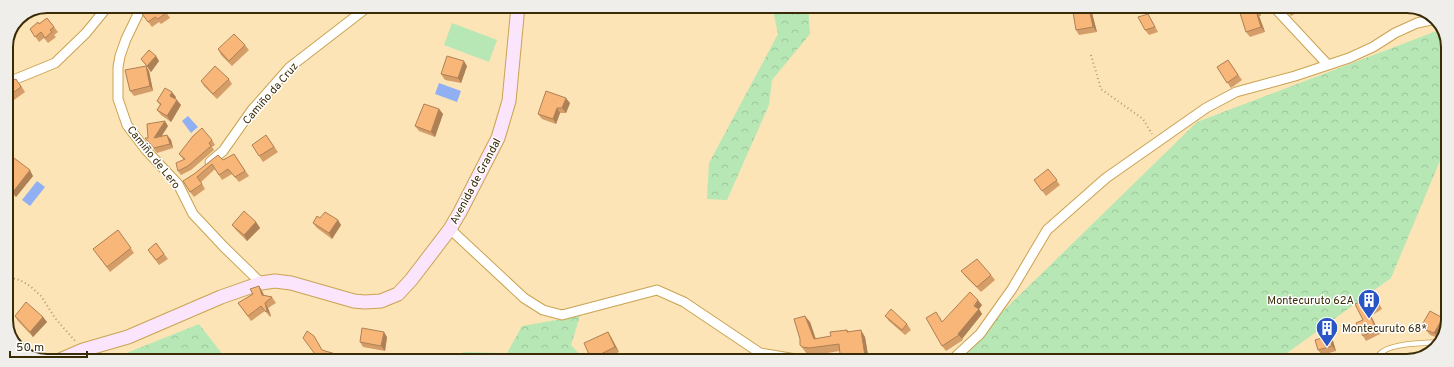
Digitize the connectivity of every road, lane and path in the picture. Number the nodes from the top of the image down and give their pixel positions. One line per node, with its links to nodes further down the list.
1 (102, 13): 9 (street)
2 (139, 13): 13 (street, Camiño de Lero)
3 (360, 13): 11 (street, Camiño da Cruz)
4 (517, 13): 14 (street, Avenida de Grandal)
5 (1280, 13): 8 (street)
6 (1428, 21): 8 (street)
7 (1091, 55): 10 (path)
8 (1328, 65): 10 (street)
9 (13, 80)
10 (1157, 141): 21 (street)
11 (200, 170)
12 (189, 178): 13 (street)
13 (178, 184): 16 (street, Camiño de Lero)
14 (450, 229): 16 (street, Avenida de Grandal); 20 (street)
15 (13, 278): 18 (path)
16 (261, 283): 18 (street, Avenida de Grandal)
17 (1433, 342): 22 (lane)
18 (83, 350): 19 (street, Avenida de Grandal)
19 (74, 354)
20 (766, 354)
21 (958, 354)
22 (1380, 354)

